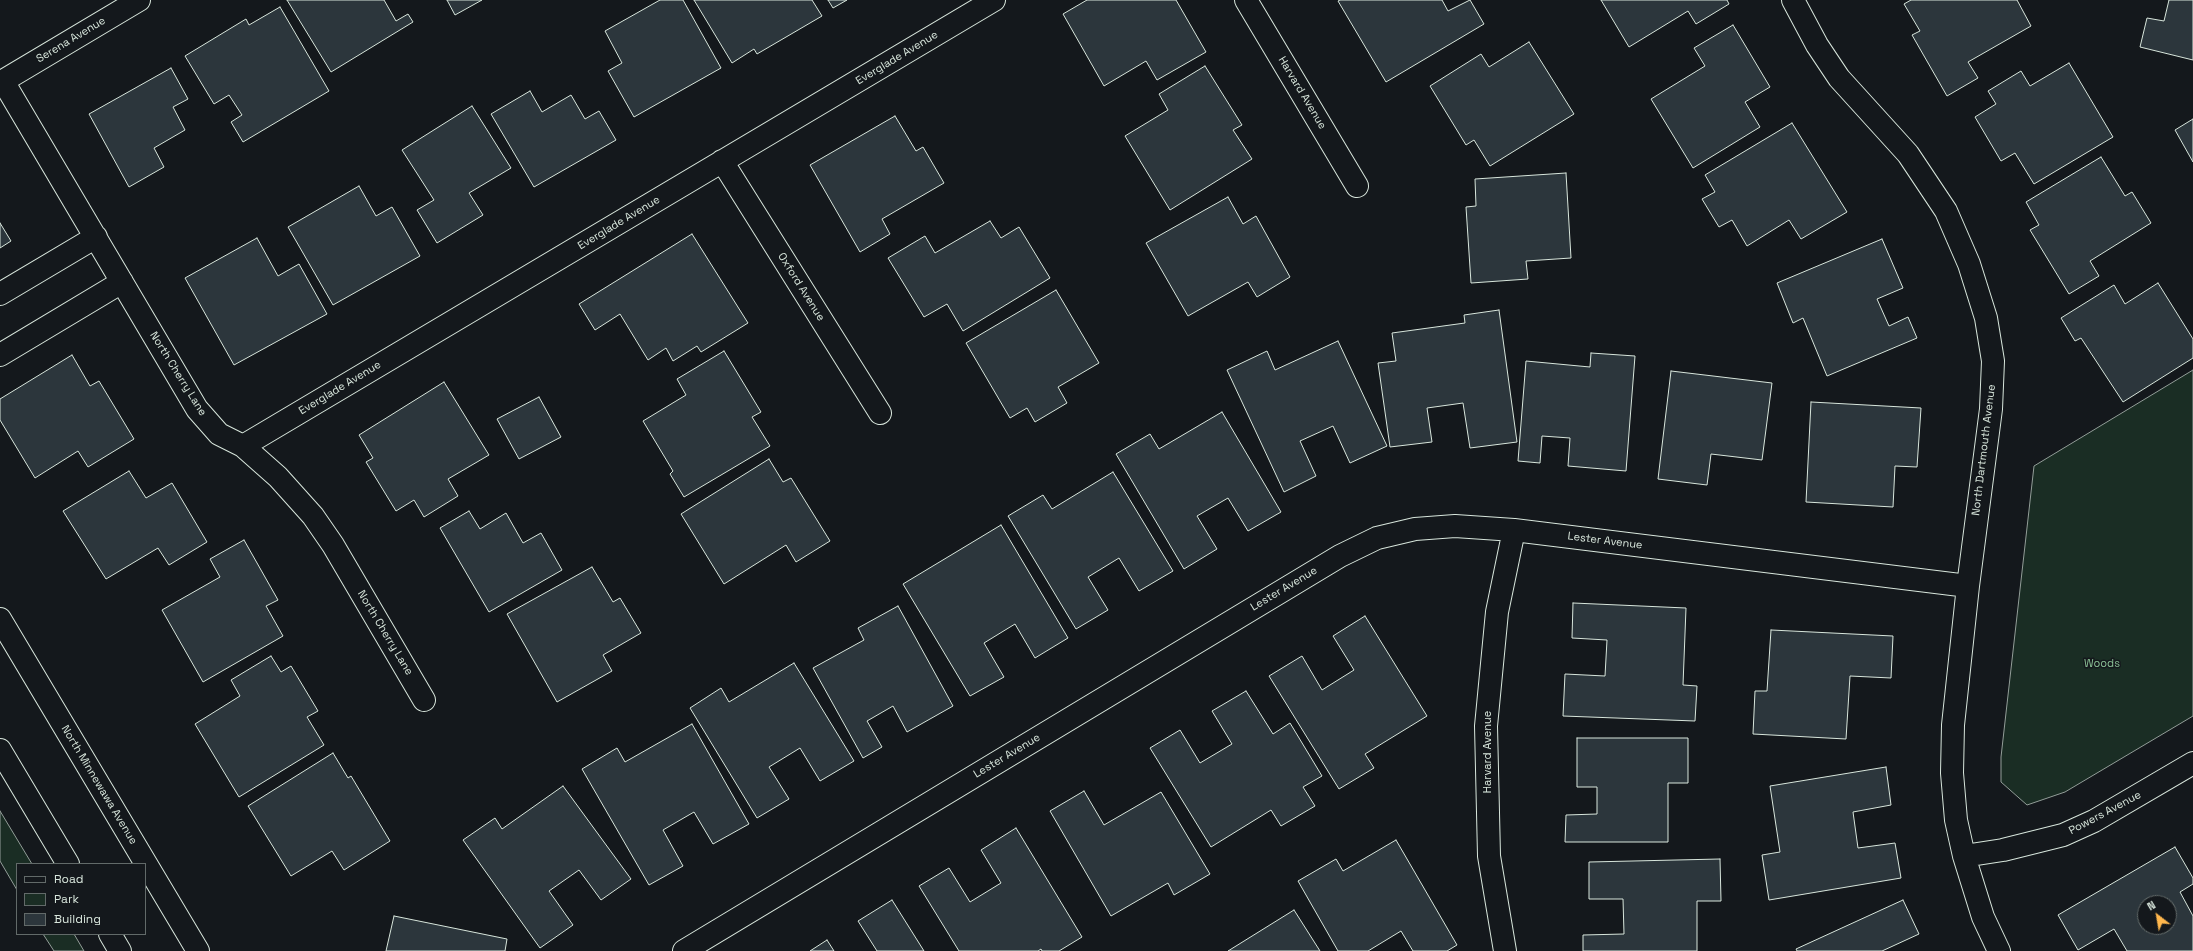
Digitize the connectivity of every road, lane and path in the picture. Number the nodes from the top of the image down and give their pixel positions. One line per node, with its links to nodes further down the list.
1 (139, 0): 5 (street, Serena Avenue)
2 (994, 0): 6 (street, Everglade Avenue)
3 (1246, 0): 7 (street, Harvard Avenue)
4 (1792, 0): 15 (street, North Dartmouth Avenue)
5 (3, 81): 8 (street, North Cherry Lane)
6 (722, 162): 12 (street, Oxford Avenue); 13 (street, Everglade Avenue)
7 (1357, 186)
8 (96, 237): 9 (street, North Cherry Lane); 10 (street)
9 (122, 282): 11 (street); 13 (street, North Cherry Lane)
10 (0, 294)
11 (0, 355)
12 (880, 414)
13 (243, 446): 17 (street, North Cherry Lane)
14 (1514, 530): 15 (street, Lester Avenue); 27 (street, Lester Avenue); 28 (street, Harvard Avenue)
15 (1968, 586): 20 (street, North Dartmouth Avenue)
16 (0, 619): 22 (street, North Minnewawa Avenue)
17 (424, 700)
18 (0, 750): 21 (street)
19 (2193, 763): 20 (street, Powers Avenue)
20 (1964, 856): 29 (street, North Dartmouth Avenue)
21 (67, 863)
22 (146, 863)
23 (146, 864): 26 (street, North Minnewawa Avenue)
24 (111, 935): 25 (street)
25 (120, 951)
26 (198, 951)
27 (684, 951)
28 (1505, 951)
29 (1999, 951)

